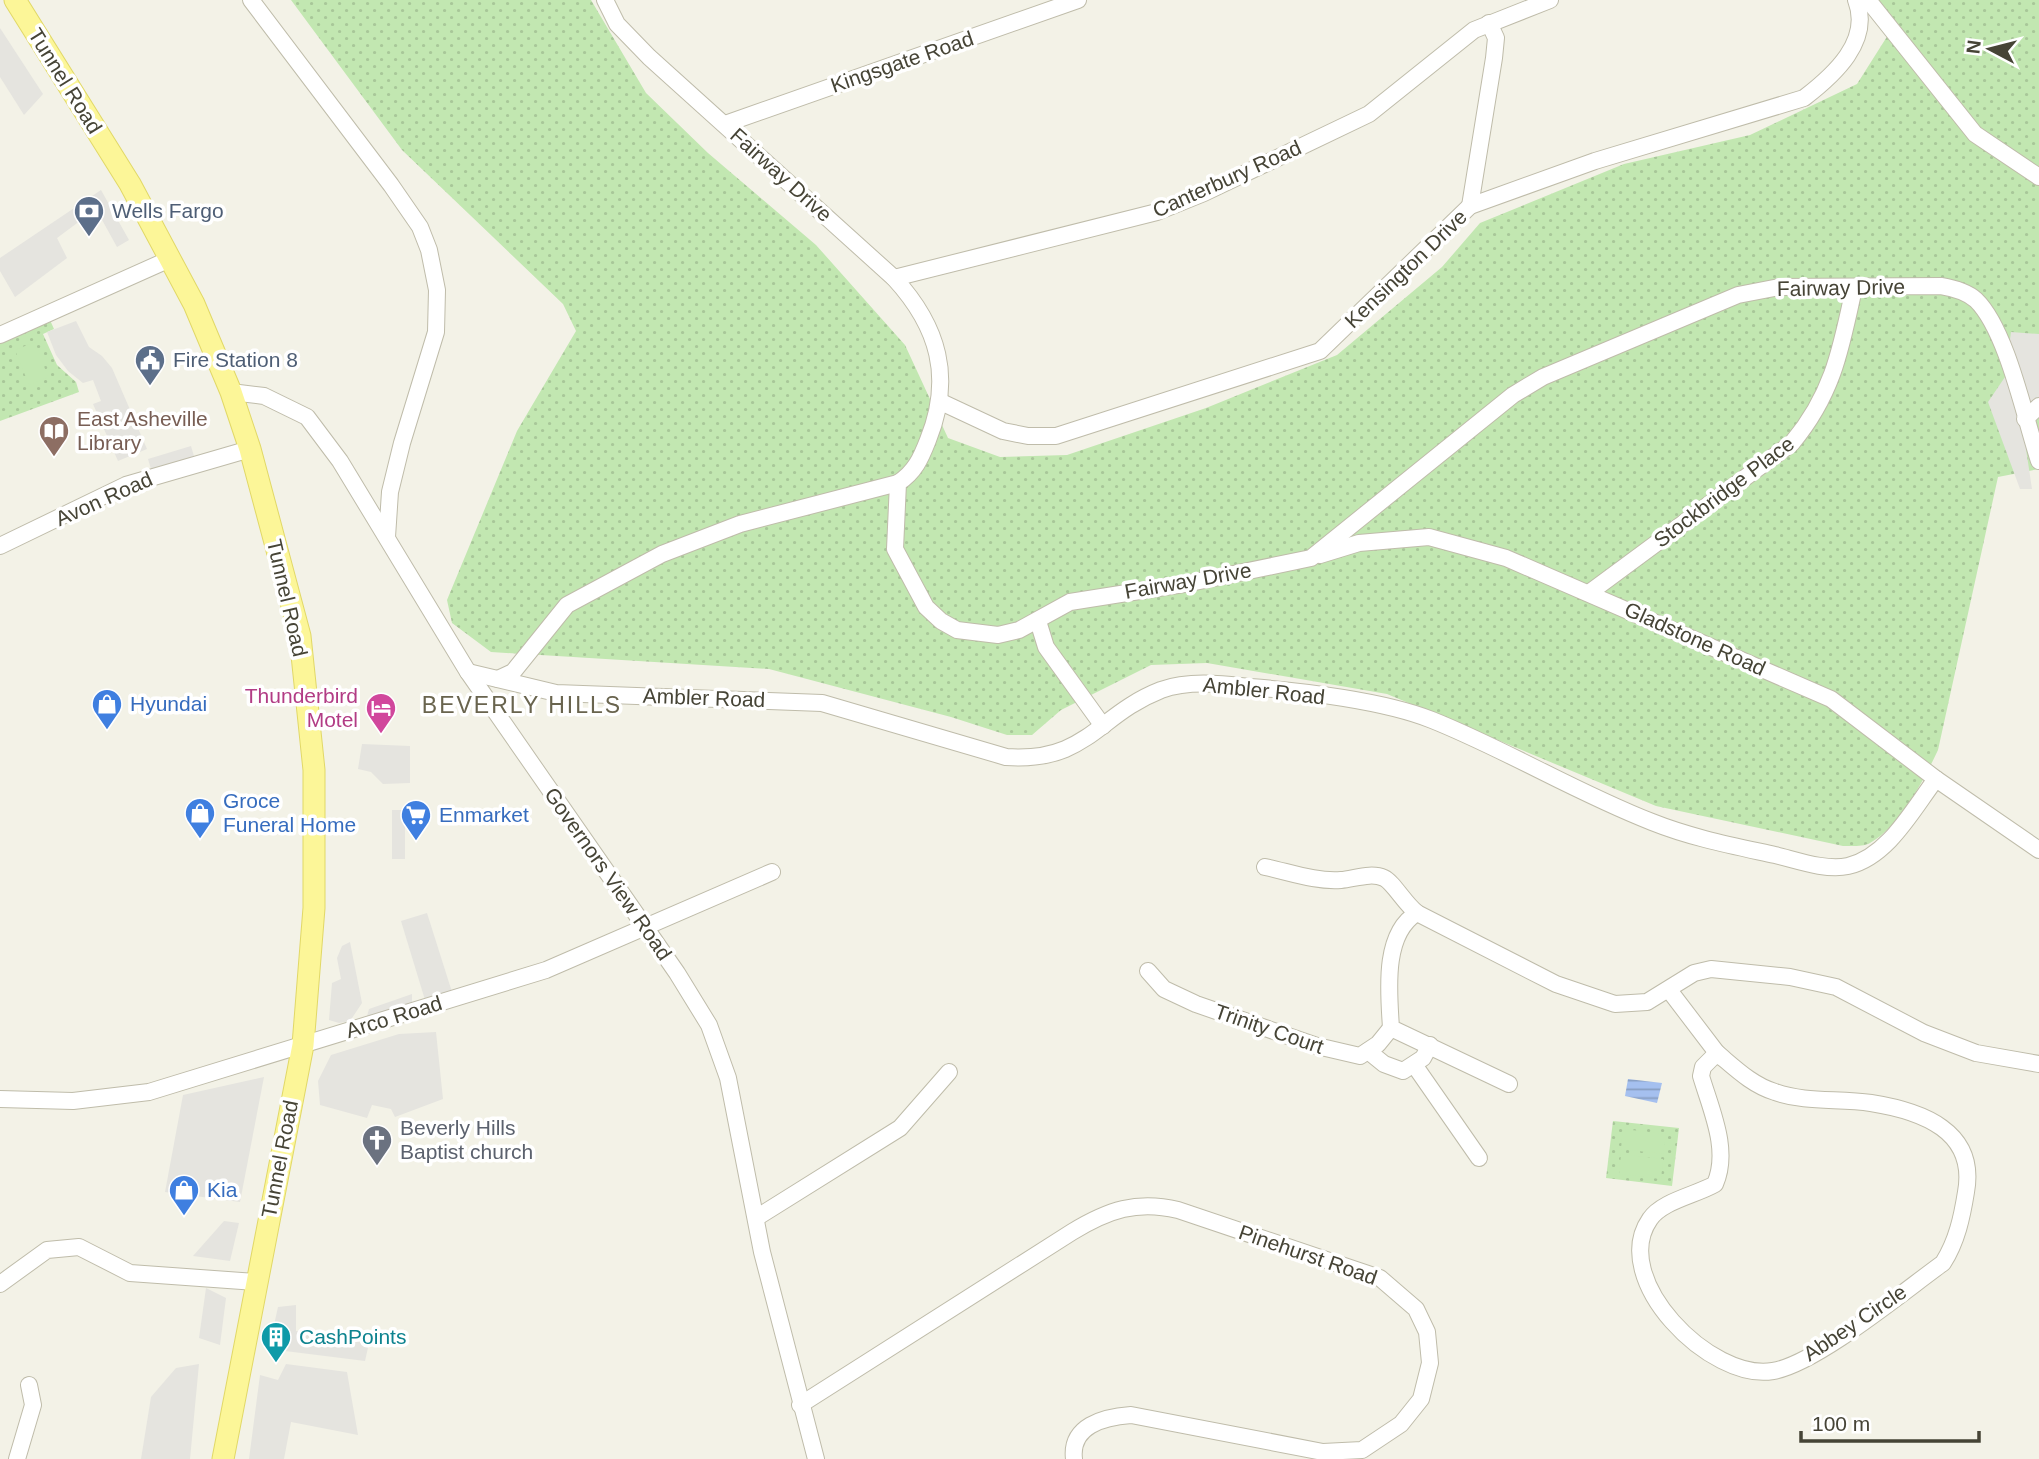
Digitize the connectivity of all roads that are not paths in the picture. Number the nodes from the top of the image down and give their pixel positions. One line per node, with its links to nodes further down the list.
1 (15, 0): 12 (main road, Tunnel Road)
2 (251, 0): 23 (street)
3 (605, 0): 9 (street, Fairway Drive)
4 (1079, 0): 9 (street, Kingsgate Road)
5 (1550, 0): 8 (street, Canterbury Road)
6 (1856, 0): 11 (street, Kensington Drive)
7 (1868, 0): 10 (street)
8 (1489, 23): 11 (street); 13 (street, Canterbury Road)
9 (725, 124): 13 (street, Fairway Drive)
10 (2039, 177)
11 (1470, 206): 17 (street, Kensington Drive)
12 (170, 259): 15 (street); 16 (main road, Tunnel Road)
13 (894, 278): 17 (street, Fairway Drive)
14 (1854, 288): 19 (street, Fairway Drive); 25 (street, Fairway Drive); 26 (street, Stockbridge Place)
15 (0, 335)
16 (231, 392): 20 (main road, Tunnel Road); 23 (street, Governors View Road)
17 (941, 402): 22 (street, Fairway Drive)
18 (2039, 406): 19 (street)
19 (2025, 419): 21 (street, Fairway Drive)
20 (250, 449): 24 (street, Avon Road); 40 (main road, Tunnel Road)
21 (2039, 461)
22 (898, 483): 27 (street, Fairway Drive); 29 (street)
23 (387, 537): 28 (street, Governors View Road)
24 (0, 546)
25 (1311, 558): 26 (street, Gladstone Road); 27 (street, Fairway Drive)
26 (1589, 593): 31 (street, Gladstone Road)
27 (1038, 621): 30 (street)
28 (468, 673): 29 (street, Ambler Road); 36 (street, Governors View Road)
29 (498, 679): 30 (street, Ambler Road)
30 (1103, 726): 31 (street, Ambler Road)
31 (1936, 779): 32 (street, Gladstone Road)
32 (2039, 850)
33 (1265, 867): 35 (street)
34 (772, 872): 36 (street, Arco Road)
35 (1417, 913): 38 (street); 39 (street)
36 (645, 930): 40 (street, Arco Road); 50 (street, Governors View Road)
37 (1148, 971): 42 (street, Trinity Court)
38 (1669, 990): 43 (street, Abbey Circle); 44 (street)
39 (1391, 1028): 41 (street); 42 (street)
40 (303, 1045): 48 (street, Arco Road); 51 (main road, Tunnel Road)
41 (1430, 1045): 45 (street); 47 (street)
42 (1368, 1051): 45 (street)
43 (1717, 1053): 43 (street, Abbey Circle)
44 (2039, 1064)
45 (1415, 1066): 49 (street)
46 (949, 1072): 50 (street)
47 (1509, 1084)
48 (0, 1099)
49 (1479, 1158)
50 (756, 1218): 54 (street, Governors View Road)
51 (256, 1282): 52 (street); 57 (main road, Tunnel Road)
52 (0, 1284)
53 (29, 1385): 56 (street)
54 (800, 1405): 55 (street, Pinehurst Road); 58 (street, Governors View Road)
55 (1364, 1455): 59 (street, Pinehurst Road)
56 (17, 1459)
57 (223, 1459)
58 (816, 1459)
59 (1074, 1459)

